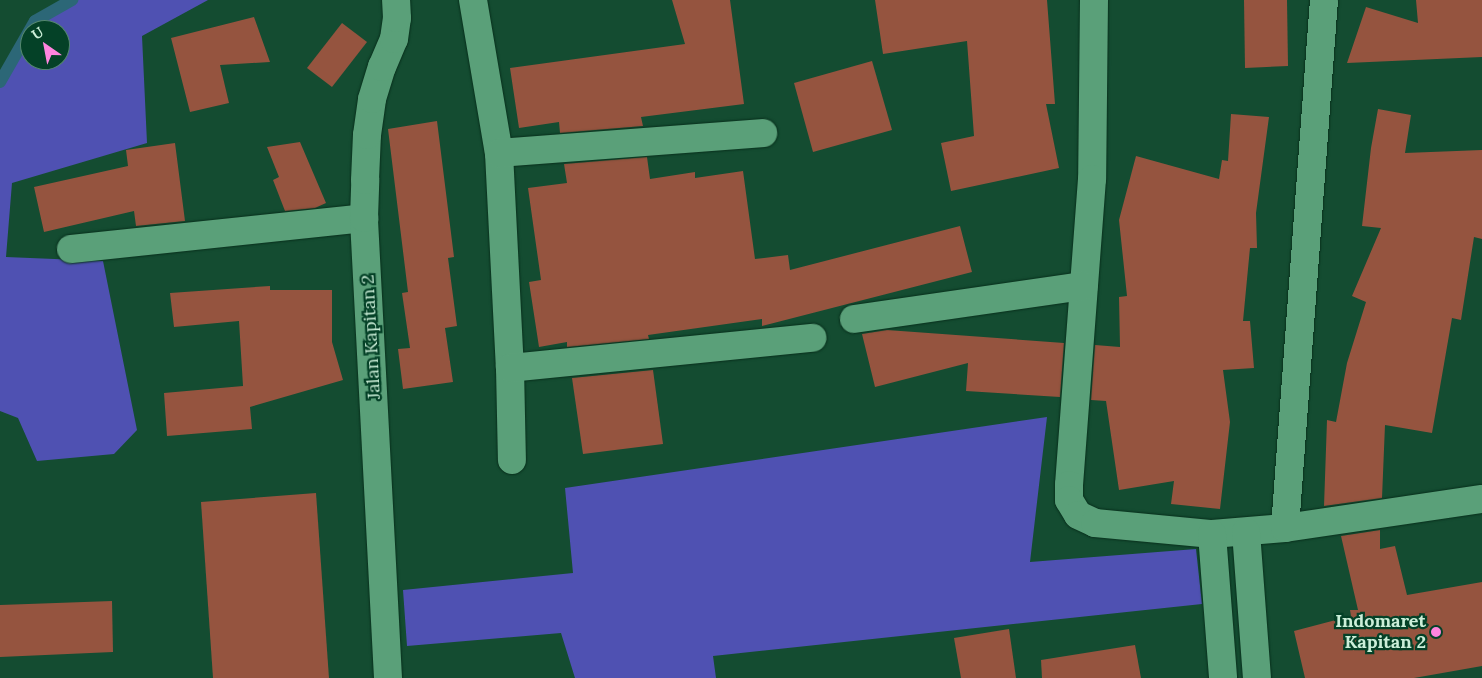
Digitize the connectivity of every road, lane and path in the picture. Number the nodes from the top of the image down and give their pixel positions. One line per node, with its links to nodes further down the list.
1 (396, 0): 7 (street, Jalan Kapitan 2)
2 (473, 0): 6 (street)
3 (1094, 0): 9 (street)
4 (1324, 0): 15 (street)
5 (764, 133): 6 (street)
6 (499, 153): 12 (street)
7 (364, 218): 8 (street); 18 (street, Jalan Kapitan 2)
8 (71, 249)
9 (1084, 286): 10 (street); 17 (street)
10 (854, 318)
11 (813, 338): 12 (street)
12 (510, 368): 13 (street)
13 (512, 460)
14 (1482, 499): 15 (street)
15 (1285, 528): 16 (street)
16 (1246, 532): 17 (street); 20 (street)
17 (1212, 534): 19 (street)
18 (388, 678)
19 (1224, 678)
20 (1257, 678)

